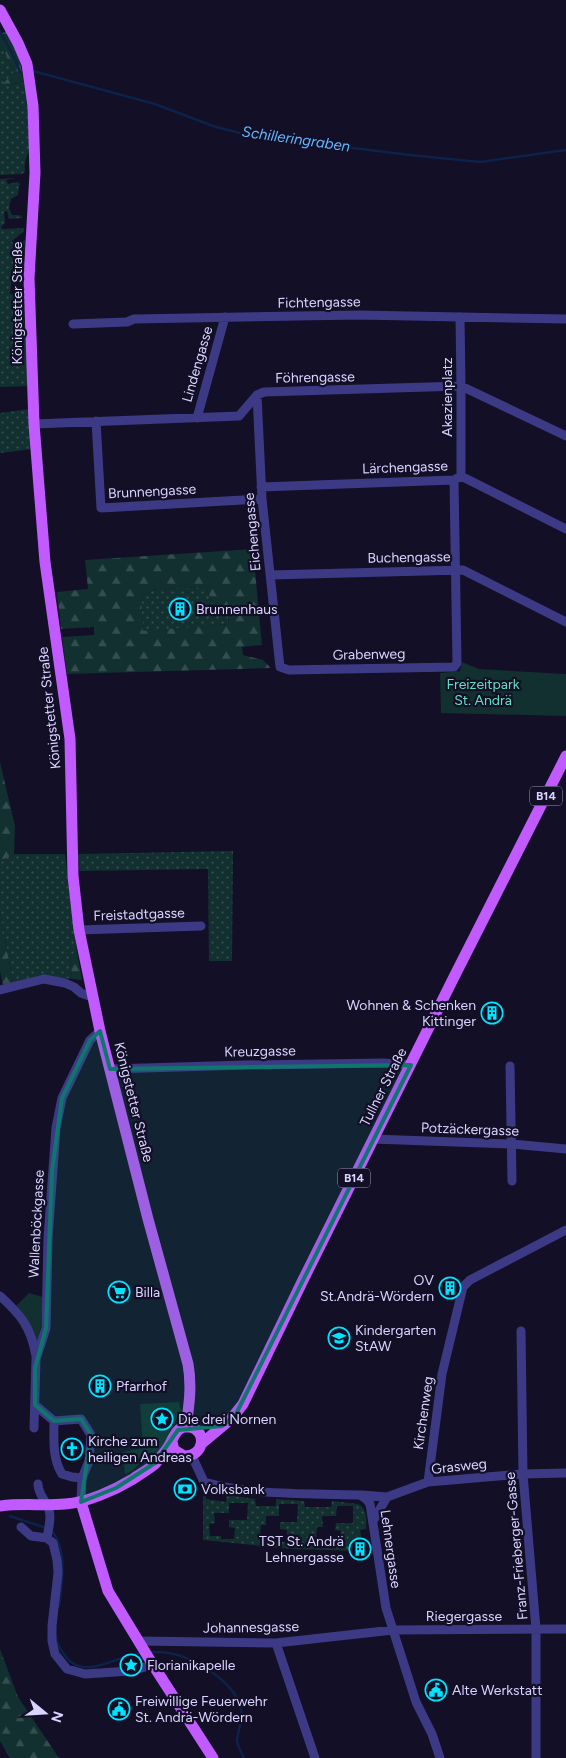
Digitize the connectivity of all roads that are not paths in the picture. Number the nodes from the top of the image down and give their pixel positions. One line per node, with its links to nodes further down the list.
1 (0, 10): 10 (main road, Königstetter Straße)
2 (225, 317): 3 (street, Fichtengasse); 5 (street, Fichtengasse); 8 (street, Lindengasse)
3 (460, 317): 4 (street, Fichtengasse); 6 (street, Akazienplatz)
4 (566, 319)
5 (73, 324)
6 (462, 386): 7 (street, Föhrengasse); 11 (street, Föhrengasse); 12 (street, Akazienplatz)
7 (257, 395): 8 (street, Föhrengasse); 13 (street, Eichengasse)
8 (197, 418): 9 (street, Föhrengasse)
9 (96, 421): 10 (street, Föhrengasse); 14 (street, Brunnengasse)
10 (34, 424): 23 (main road, Königstetter Straße)
11 (565, 433)
12 (457, 478): 13 (street, Lärchengasse); 15 (street, Lärchengasse); 16 (street, Akazienplatz)
13 (262, 487): 14 (street, Eichengasse)
14 (262, 498): 17 (street, Eichengasse)
15 (566, 529)
16 (455, 569): 17 (street, Buchengasse); 18 (street, Buchengasse); 19 (street, Akazienplatz)
17 (270, 575): 20 (street, Eichengasse)
18 (566, 622)
19 (457, 663): 20 (street, Grabenweg)
20 (280, 667)
21 (566, 756): 27 (main road, Tullner Straße / B14)
22 (200, 926): 23 (street, Freistadtgasse)
23 (79, 930): 25 (main road, Königstetter Straße)
24 (0, 990): 25 (street)
25 (92, 997): 26 (main road, Königstetter Straße)
26 (100, 1031): 29 (main road, Königstetter Straße); 37 (street, Wallenböckgasse)
27 (411, 1065): 29 (street, Kreuzgasse); 30 (main road, Tullner Straße / B14)
28 (510, 1066): 31 (street)
29 (110, 1069): 42 (main road, Königstetter Straße)
30 (373, 1140): 31 (street, Potzäckergasse); 40 (main road, Tullner Straße / B14)
31 (512, 1144): 32 (street, Potzäckergasse); 33 (street)
32 (566, 1148)
33 (512, 1181)
34 (566, 1230): 50 (street, Kirchenweg)
35 (0, 1296): 37 (street)
36 (521, 1331): 48 (street, Franz-Frieberger-Gasse)
37 (36, 1359): 38 (street, Wallenböckgasse)
38 (34, 1405): 39 (street); 41 (street, Wallenböckgasse)
39 (54, 1421): 49 (street); 49 (street)
40 (222, 1426): 42 (main road); 44 (main road, Tullner Straße / B14)
41 (34, 1428)
42 (191, 1429): 43 (main road); 44 (main road)
43 (172, 1442): 45 (main road); 46 (main road)
44 (201, 1444): 45 (main road, B14)
45 (186, 1456): 46 (main road); 52 (street)
46 (155, 1464): 54 (main road)
47 (566, 1473): 48 (street, Grasweg)
48 (523, 1474): 50 (street, Grasweg); 60 (street, Franz-Frieberger-Gasse)
49 (82, 1478): 54 (street)
50 (428, 1482): 53 (street, Grasweg)
51 (38, 1484): 55 (street)
52 (360, 1495): 53 (street, Grasweg); 57 (street, Lehnergasse)
53 (387, 1497): 57 (street)
54 (81, 1502): 55 (main road); 64 (main road)
55 (47, 1505): 56 (main road); 59 (street)
56 (0, 1506)
57 (373, 1521): 62 (street, Lehnergasse)
58 (20, 1527): 59 (street)
59 (47, 1535): 65 (street)
60 (536, 1629): 61 (street, Riegergasse); 62 (street, Riegergasse); 69 (street, Franz-Frieberger-Gasse)
61 (566, 1629)
62 (393, 1630): 63 (street, Johannesgasse); 68 (street, Lehnergasse)
63 (276, 1643): 64 (street, Johannesgasse); 67 (street)
64 (141, 1644): 65 (main road)
65 (152, 1665): 66 (main road)
66 (214, 1758)
67 (315, 1758)
68 (440, 1758)
69 (536, 1758)

